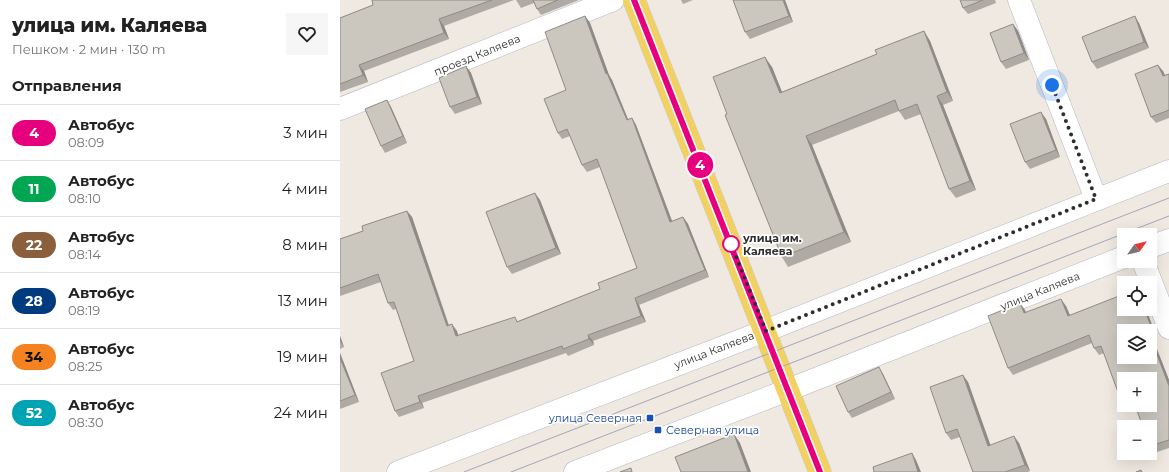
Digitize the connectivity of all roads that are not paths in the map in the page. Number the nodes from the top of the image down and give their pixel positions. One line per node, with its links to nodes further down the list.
1 (613, 0): 4 (street, проезд Каляева)
2 (634, 0): 12 (main road)
3 (1019, 0): 6 (street)
4 (340, 109)
5 (1169, 171): 6 (street, улица Каляева)
6 (1096, 199): 12 (street, улица Каляева)
7 (1169, 240): 8 (street)
8 (1157, 244)
9 (1117, 261): 13 (street, улица Каляева)
10 (1146, 268): 11 (street)
11 (1169, 328)
12 (766, 331): 13 (main road); 14 (street, улица Каляева)
13 (788, 390): 15 (street, улица Каляева); 16 (main road)
14 (398, 472)
15 (575, 472)
16 (820, 472)

